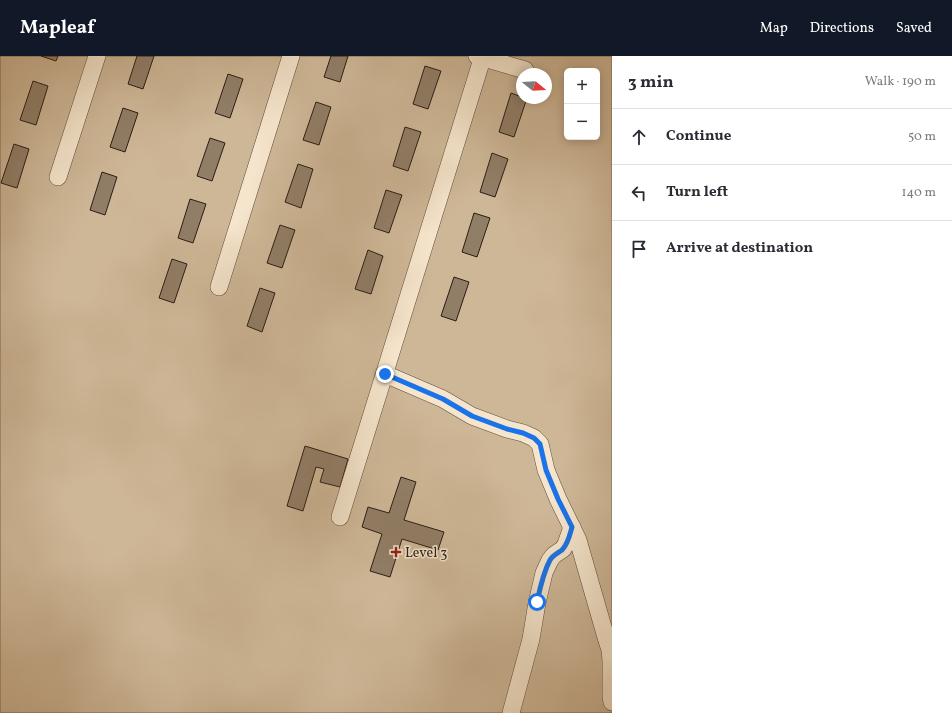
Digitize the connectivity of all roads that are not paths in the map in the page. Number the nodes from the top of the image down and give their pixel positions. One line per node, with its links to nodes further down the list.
1 (97, 56): 5 (street)
2 (292, 56): 6 (street)
3 (481, 57): 4 (street); 7 (street)
4 (518, 68)
5 (58, 177)
6 (219, 287)
7 (385, 374): 8 (street); 9 (street)
8 (340, 518)
9 (572, 527): 10 (street); 11 (street)
10 (612, 702)
11 (511, 713)

